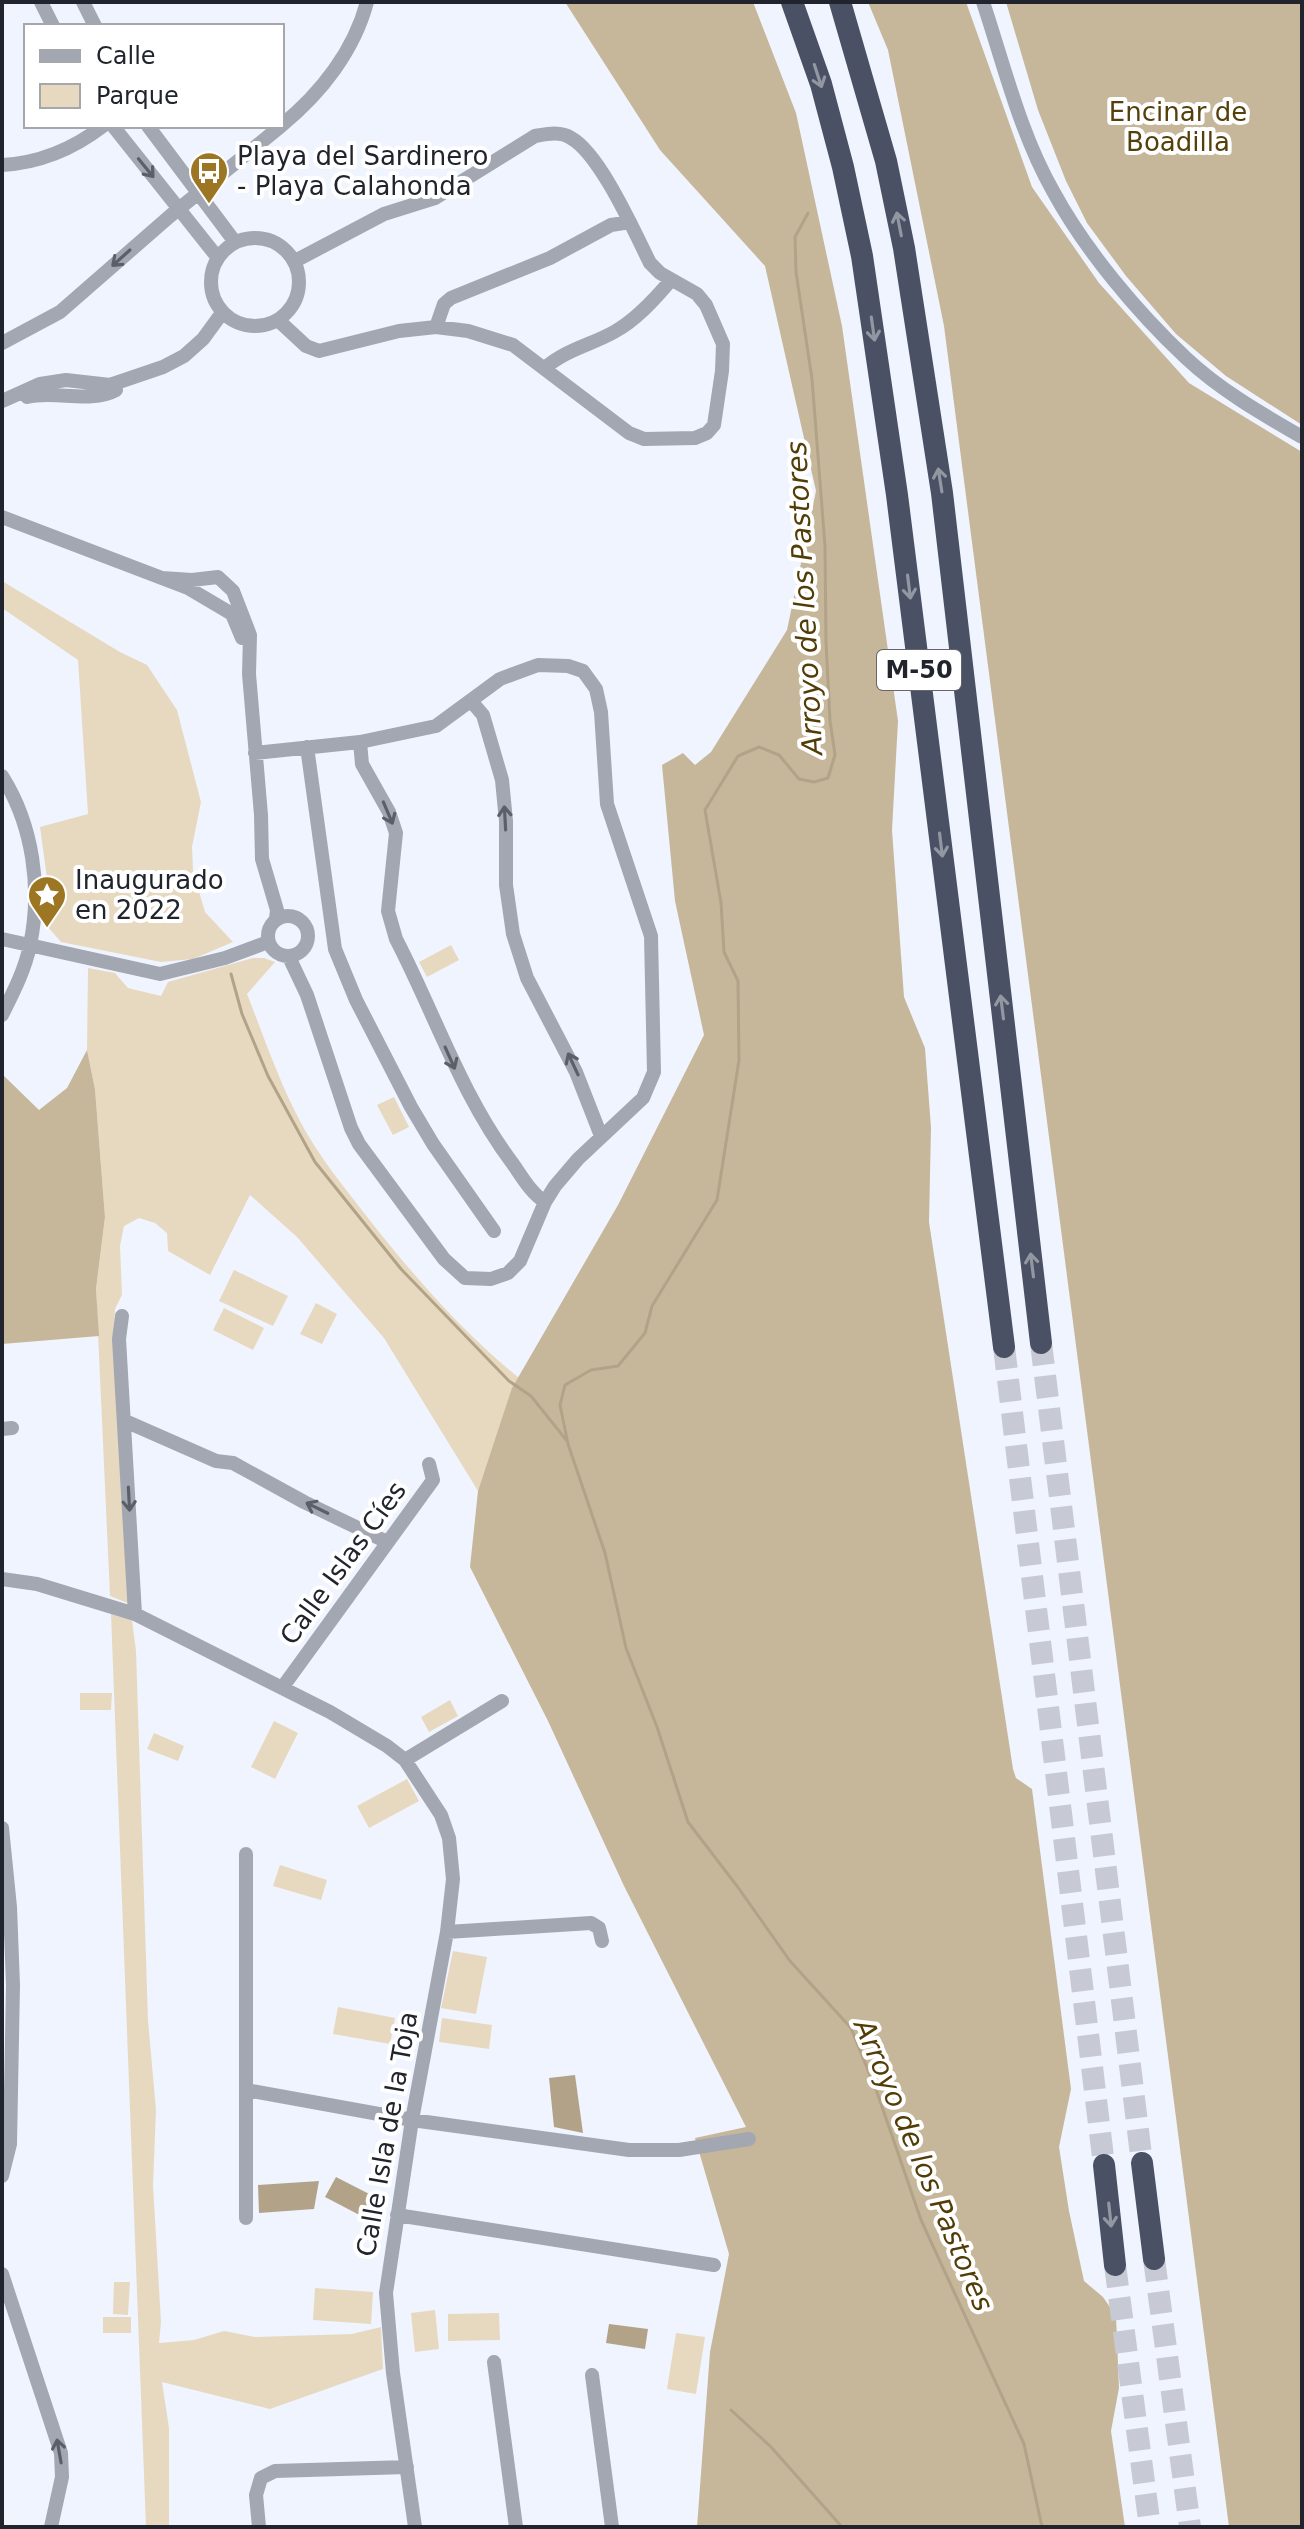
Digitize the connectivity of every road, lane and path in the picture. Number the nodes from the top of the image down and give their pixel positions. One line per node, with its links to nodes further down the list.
1 (41, 2): 7 (street)
2 (83, 2): 8 (street)
3 (367, 2): 9 (street)
4 (792, 2): 48 (highway, M-50, one-way to 48)
5 (840, 2): 47 (highway, M-50, one-way to 5)
6 (983, 2): 28 (street)
7 (52, 24)
8 (94, 24)
9 (284, 123)
10 (100, 128): 14 (street)
11 (115, 128): 16 (street, one-way to 16)
12 (149, 128): 15 (street)
13 (279, 128): 15 (street)
14 (2, 165)
15 (198, 193): 16 (street); 18 (street)
16 (180, 208): 19 (street); 25 (street, one-way to 25)
17 (630, 222): 20 (street); 21 (street); 24 (street)
18 (235, 242): 19 (street); 20 (street)
19 (218, 258): 22 (street)
20 (295, 261): 23 (street)
21 (671, 280): 26 (street); 26 (street)
22 (222, 313): 23 (street); 27 (street)
23 (278, 320): 24 (street)
24 (436, 327): 26 (street)
25 (2, 343)
26 (545, 368)
27 (2, 402)
28 (1302, 437)
29 (2, 517): 30 (street)
30 (162, 578): 31 (street); 31 (street)
31 (249, 674): 35 (street)
32 (471, 701): 33 (street); 43 (street, one-way to 32); 43 (street)
33 (360, 742): 34 (street); 44 (street, one-way to 44)
34 (307, 747): 35 (street); 45 (street)
35 (255, 753): 37 (street)
36 (2, 776): 40 (street)
37 (276, 919): 39 (street); 41 (street)
38 (2, 939): 40 (street)
39 (268, 942): 40 (street); 41 (street)
40 (30, 946): 42 (street)
41 (289, 957): 44 (street)
42 (2, 1015)
43 (601, 1136): 44 (street)
44 (545, 1202)
45 (494, 1231)
46 (122, 1316): 49 (street)
47 (1041, 1343)
48 (1004, 1347)
49 (125, 1421): 51 (street, one-way to 49); 53 (street, one-way to 53)
50 (429, 1464): 51 (street, Calle Islas Cíes)
51 (387, 1542): 54 (street, Calle Islas Cíes)
52 (2, 1579): 53 (street, Calle Isla de la Toja)
53 (135, 1614): 54 (street, Calle Isla de la Toja)
54 (282, 1688): 56 (street, Calle Isla de la Toja)
55 (502, 1701): 56 (street)
56 (405, 1760): 59 (street, Calle Isla de la Toja)
57 (2, 1828): 64 (street)
58 (246, 1854): 61 (street)
59 (447, 1932): 60 (street); 62 (street, Calle Isla de la Toja)
60 (602, 1941)
61 (246, 2090): 62 (street); 69 (street)
62 (412, 2120): 63 (street); 68 (street, Calle Isla de la Toja)
63 (749, 2139)
64 (6, 2144): 67 (street)
65 (1142, 2163): 70 (highway)
66 (1104, 2165): 72 (highway, one-way to 72)
67 (2, 2176)
68 (397, 2215): 71 (street); 76 (street, Calle Isla de la Toja)
69 (246, 2218)
70 (1154, 2259)
71 (714, 2265)
72 (1115, 2265)
73 (2, 2274): 77 (street, one-way to 73)
74 (494, 2362): 80 (street)
75 (592, 2375): 81 (street)
76 (407, 2467): 78 (street); 79 (street, Calle Isla de la Toja)
77 (51, 2527)
78 (259, 2527)
79 (415, 2527)
80 (516, 2527)
81 (612, 2527)

